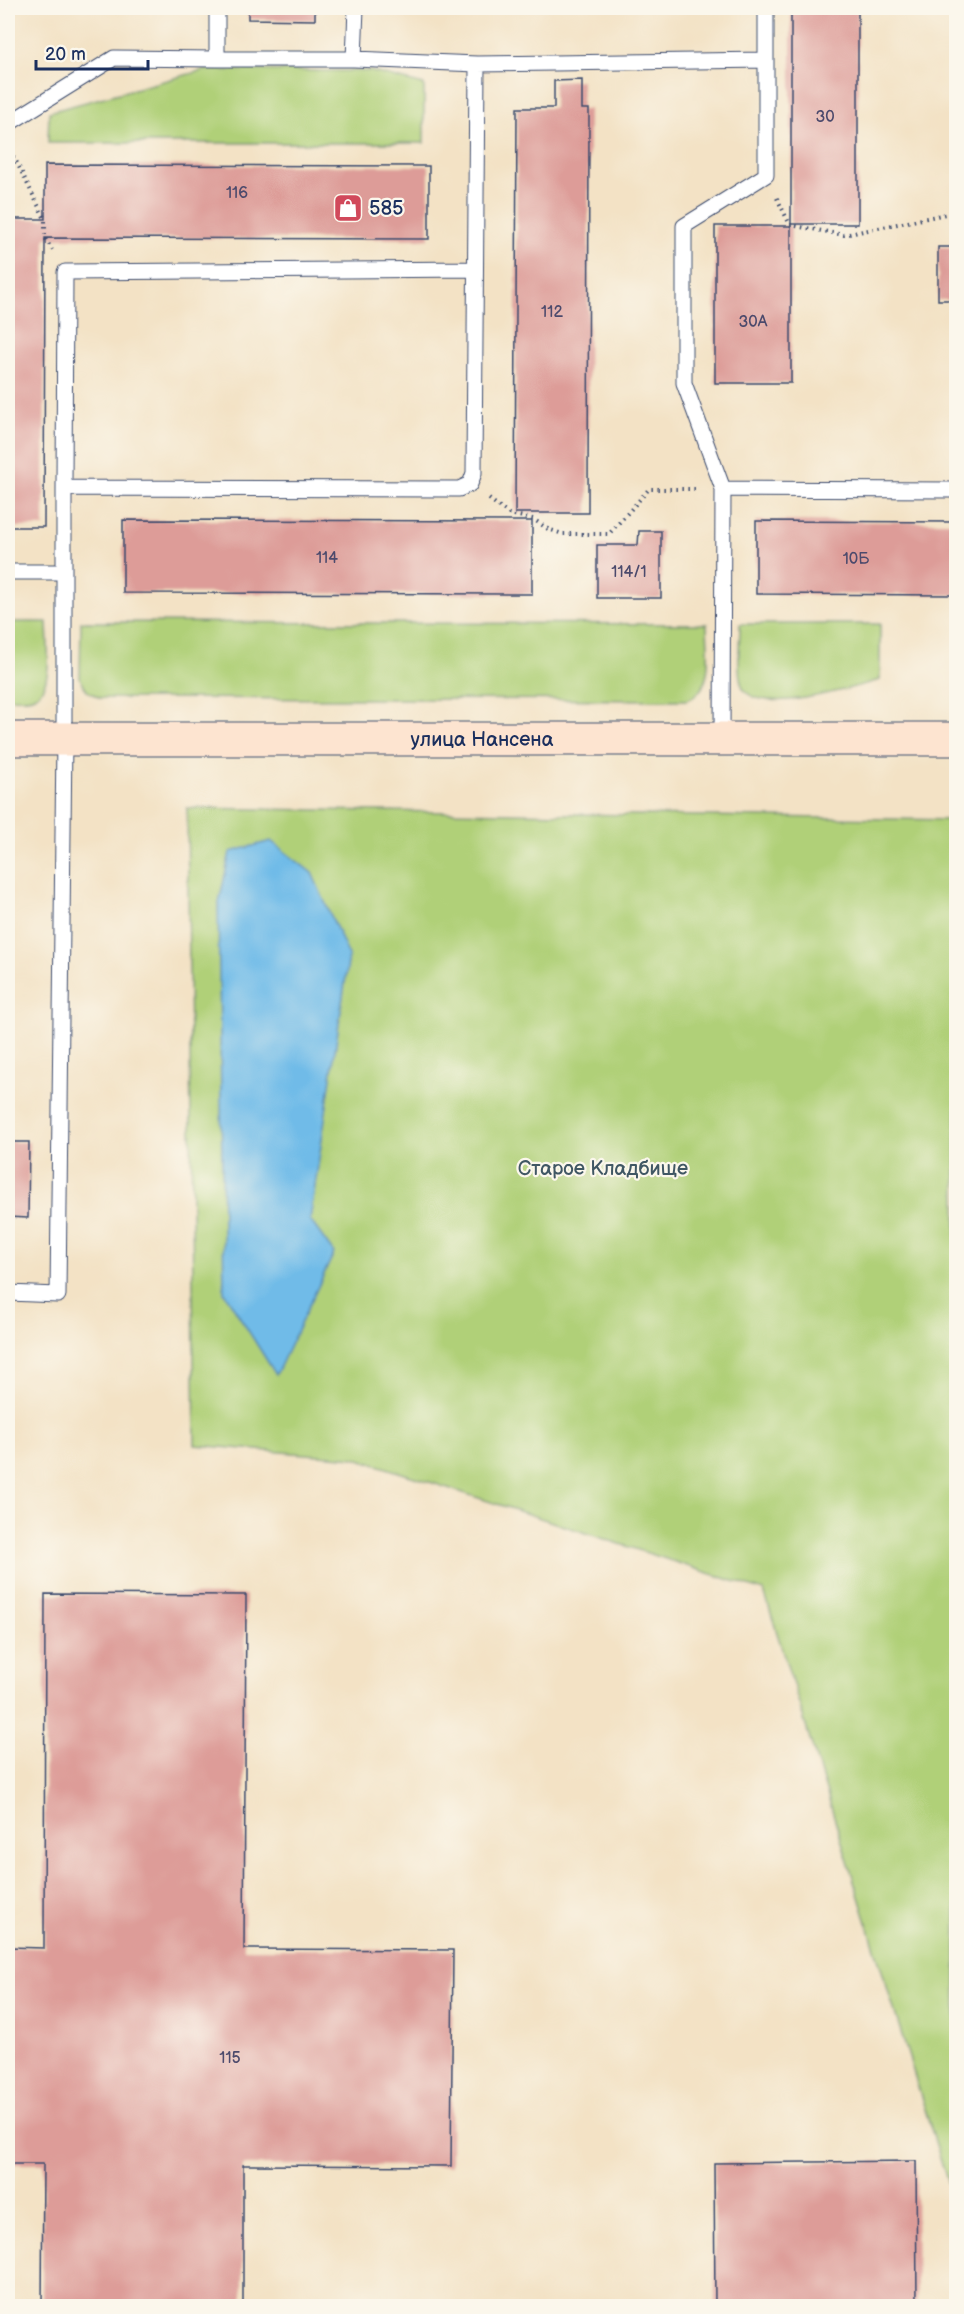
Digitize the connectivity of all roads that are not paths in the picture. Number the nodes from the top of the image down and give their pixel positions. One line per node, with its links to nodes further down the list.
1 (217, 8): 4 (lane)
2 (356, 8): 5 (lane)
3 (766, 8): 6 (lane)
4 (217, 59): 5 (lane); 8 (lane)
5 (354, 59): 7 (lane)
6 (766, 60): 7 (lane); 11 (lane)
7 (477, 64): 9 (lane)
8 (8, 124)
9 (475, 269): 10 (lane); 10 (lane)
10 (64, 488): 14 (lane)
11 (723, 489): 12 (lane); 17 (lane)
12 (957, 490)
13 (8, 572): 14 (lane)
14 (64, 572): 16 (lane)
15 (8, 739): 16 (street, улица Нансена)
16 (64, 739): 17 (street, улица Нансена); 19 (lane)
17 (722, 739): 18 (street, улица Нансена)
18 (957, 739)
19 (8, 1293)

